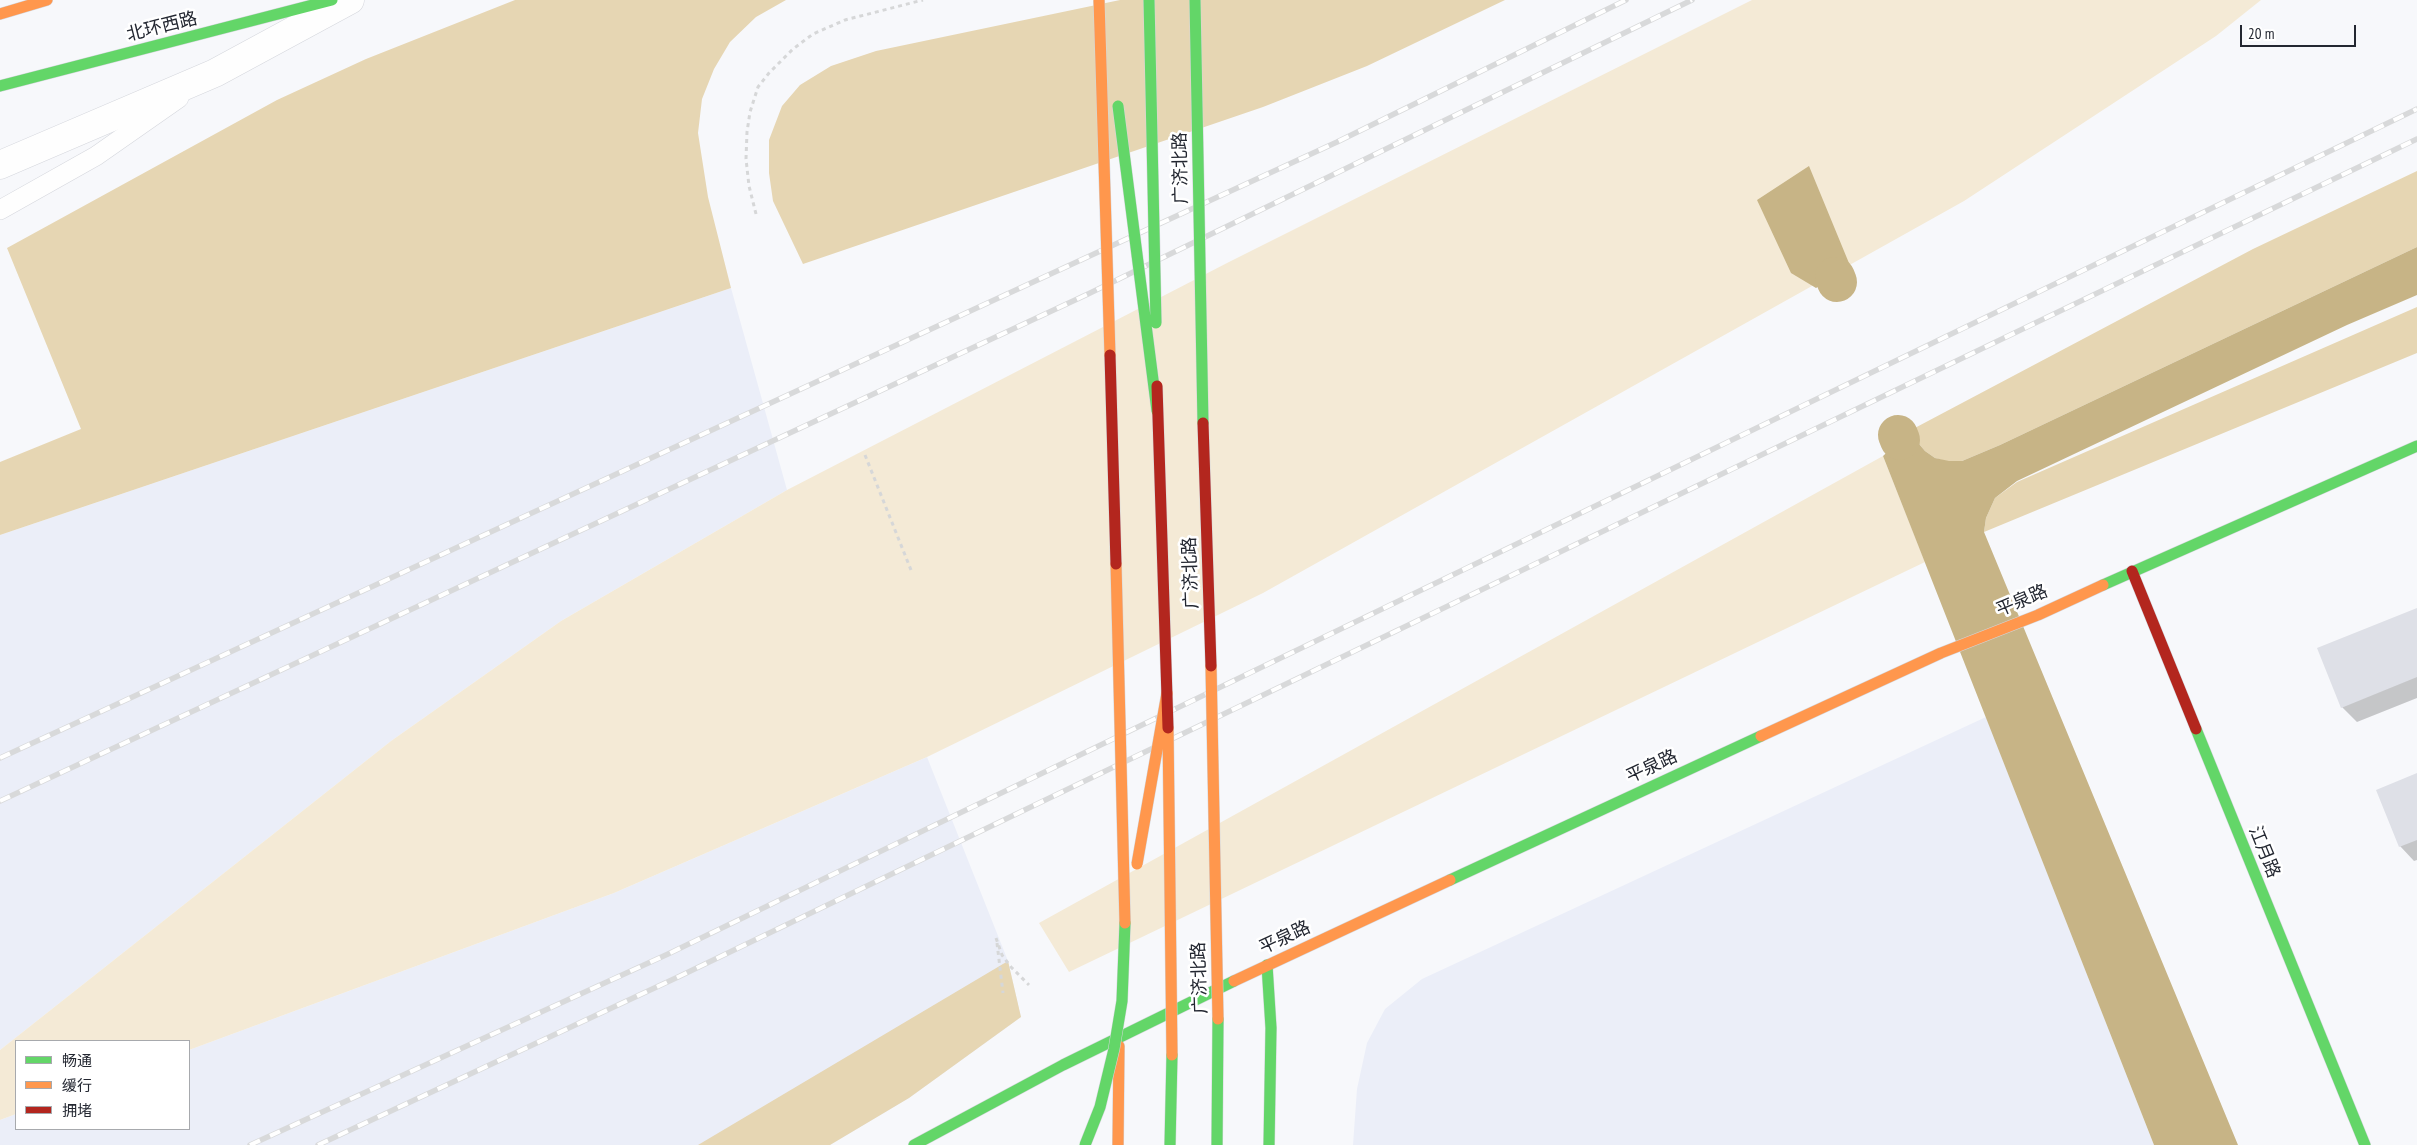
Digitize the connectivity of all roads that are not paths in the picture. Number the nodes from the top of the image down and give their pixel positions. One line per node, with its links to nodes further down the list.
1 (47, 0): 8 (main road)
2 (332, 0): 11 (main road, 北环西路)
3 (350, 0): 10 (street)
4 (1099, 0): 19 (main road, bridge)
5 (1104, 0): 9 (main road)
6 (1149, 0): 15 (main road, 广济北路, bridge)
7 (1195, 0): 26 (main road, 广济北路, bridge)
8 (0, 14)
9 (1113, 68)
10 (215, 73): 13 (street); 14 (lane)
11 (0, 86)
12 (1117, 98): 15 (main road, bridge)
13 (0, 165)
14 (0, 210)
15 (1157, 411): 18 (main road, 广济北路, bridge)
16 (2417, 446): 17 (main road, 平泉路)
17 (2132, 571): 20 (main road, 平泉路); 28 (main road, 江月路)
18 (1167, 693): 19 (main road, bridge); 25 (main road, 广济北路, bridge)
19 (1125, 930): 23 (main road, bridge)
20 (1267, 965): 21 (main road, 平泉路); 27 (main road)
21 (1119, 1039): 22 (main road, 平泉路); 24 (main road)
22 (914, 1145)
23 (1085, 1145)
24 (1118, 1145)
25 (1170, 1145)
26 (1217, 1145)
27 (1269, 1145)
28 (2364, 1145)

